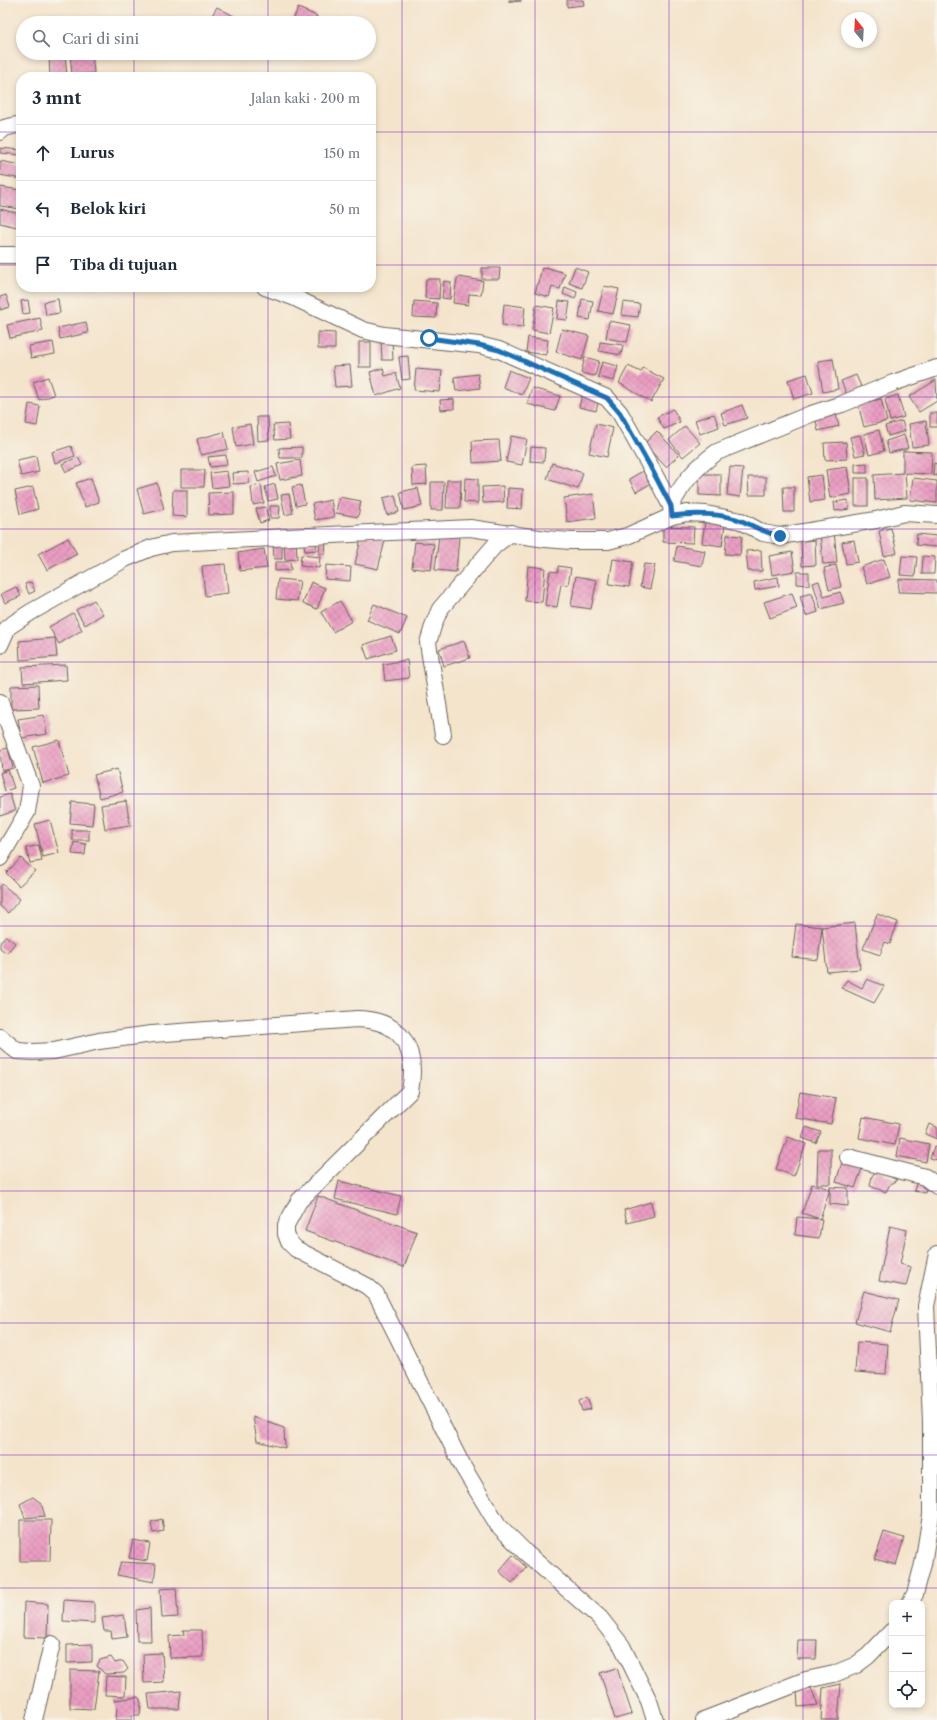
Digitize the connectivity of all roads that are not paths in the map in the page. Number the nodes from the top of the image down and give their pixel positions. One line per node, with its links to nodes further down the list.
1 (16, 126): 2 (street)
2 (0, 132)
3 (0, 255): 4 (street)
4 (16, 255)
5 (279, 292): 7 (street)
6 (937, 368): 7 (street)
7 (671, 511): 8 (street); 9 (street)
8 (937, 515)
9 (511, 533): 10 (street); 13 (street)
10 (4, 622): 11 (street)
11 (0, 645)
12 (0, 702): 14 (street)
13 (443, 735)
14 (7, 744): 15 (street)
15 (0, 858)
16 (0, 1037): 24 (street)
17 (848, 1157): 18 (street)
18 (937, 1186)
19 (937, 1254): 20 (street)
20 (912, 1600)
21 (889, 1634): 25 (street)
22 (52, 1644): 23 (street)
23 (34, 1720)
24 (655, 1720)
25 (704, 1720)

